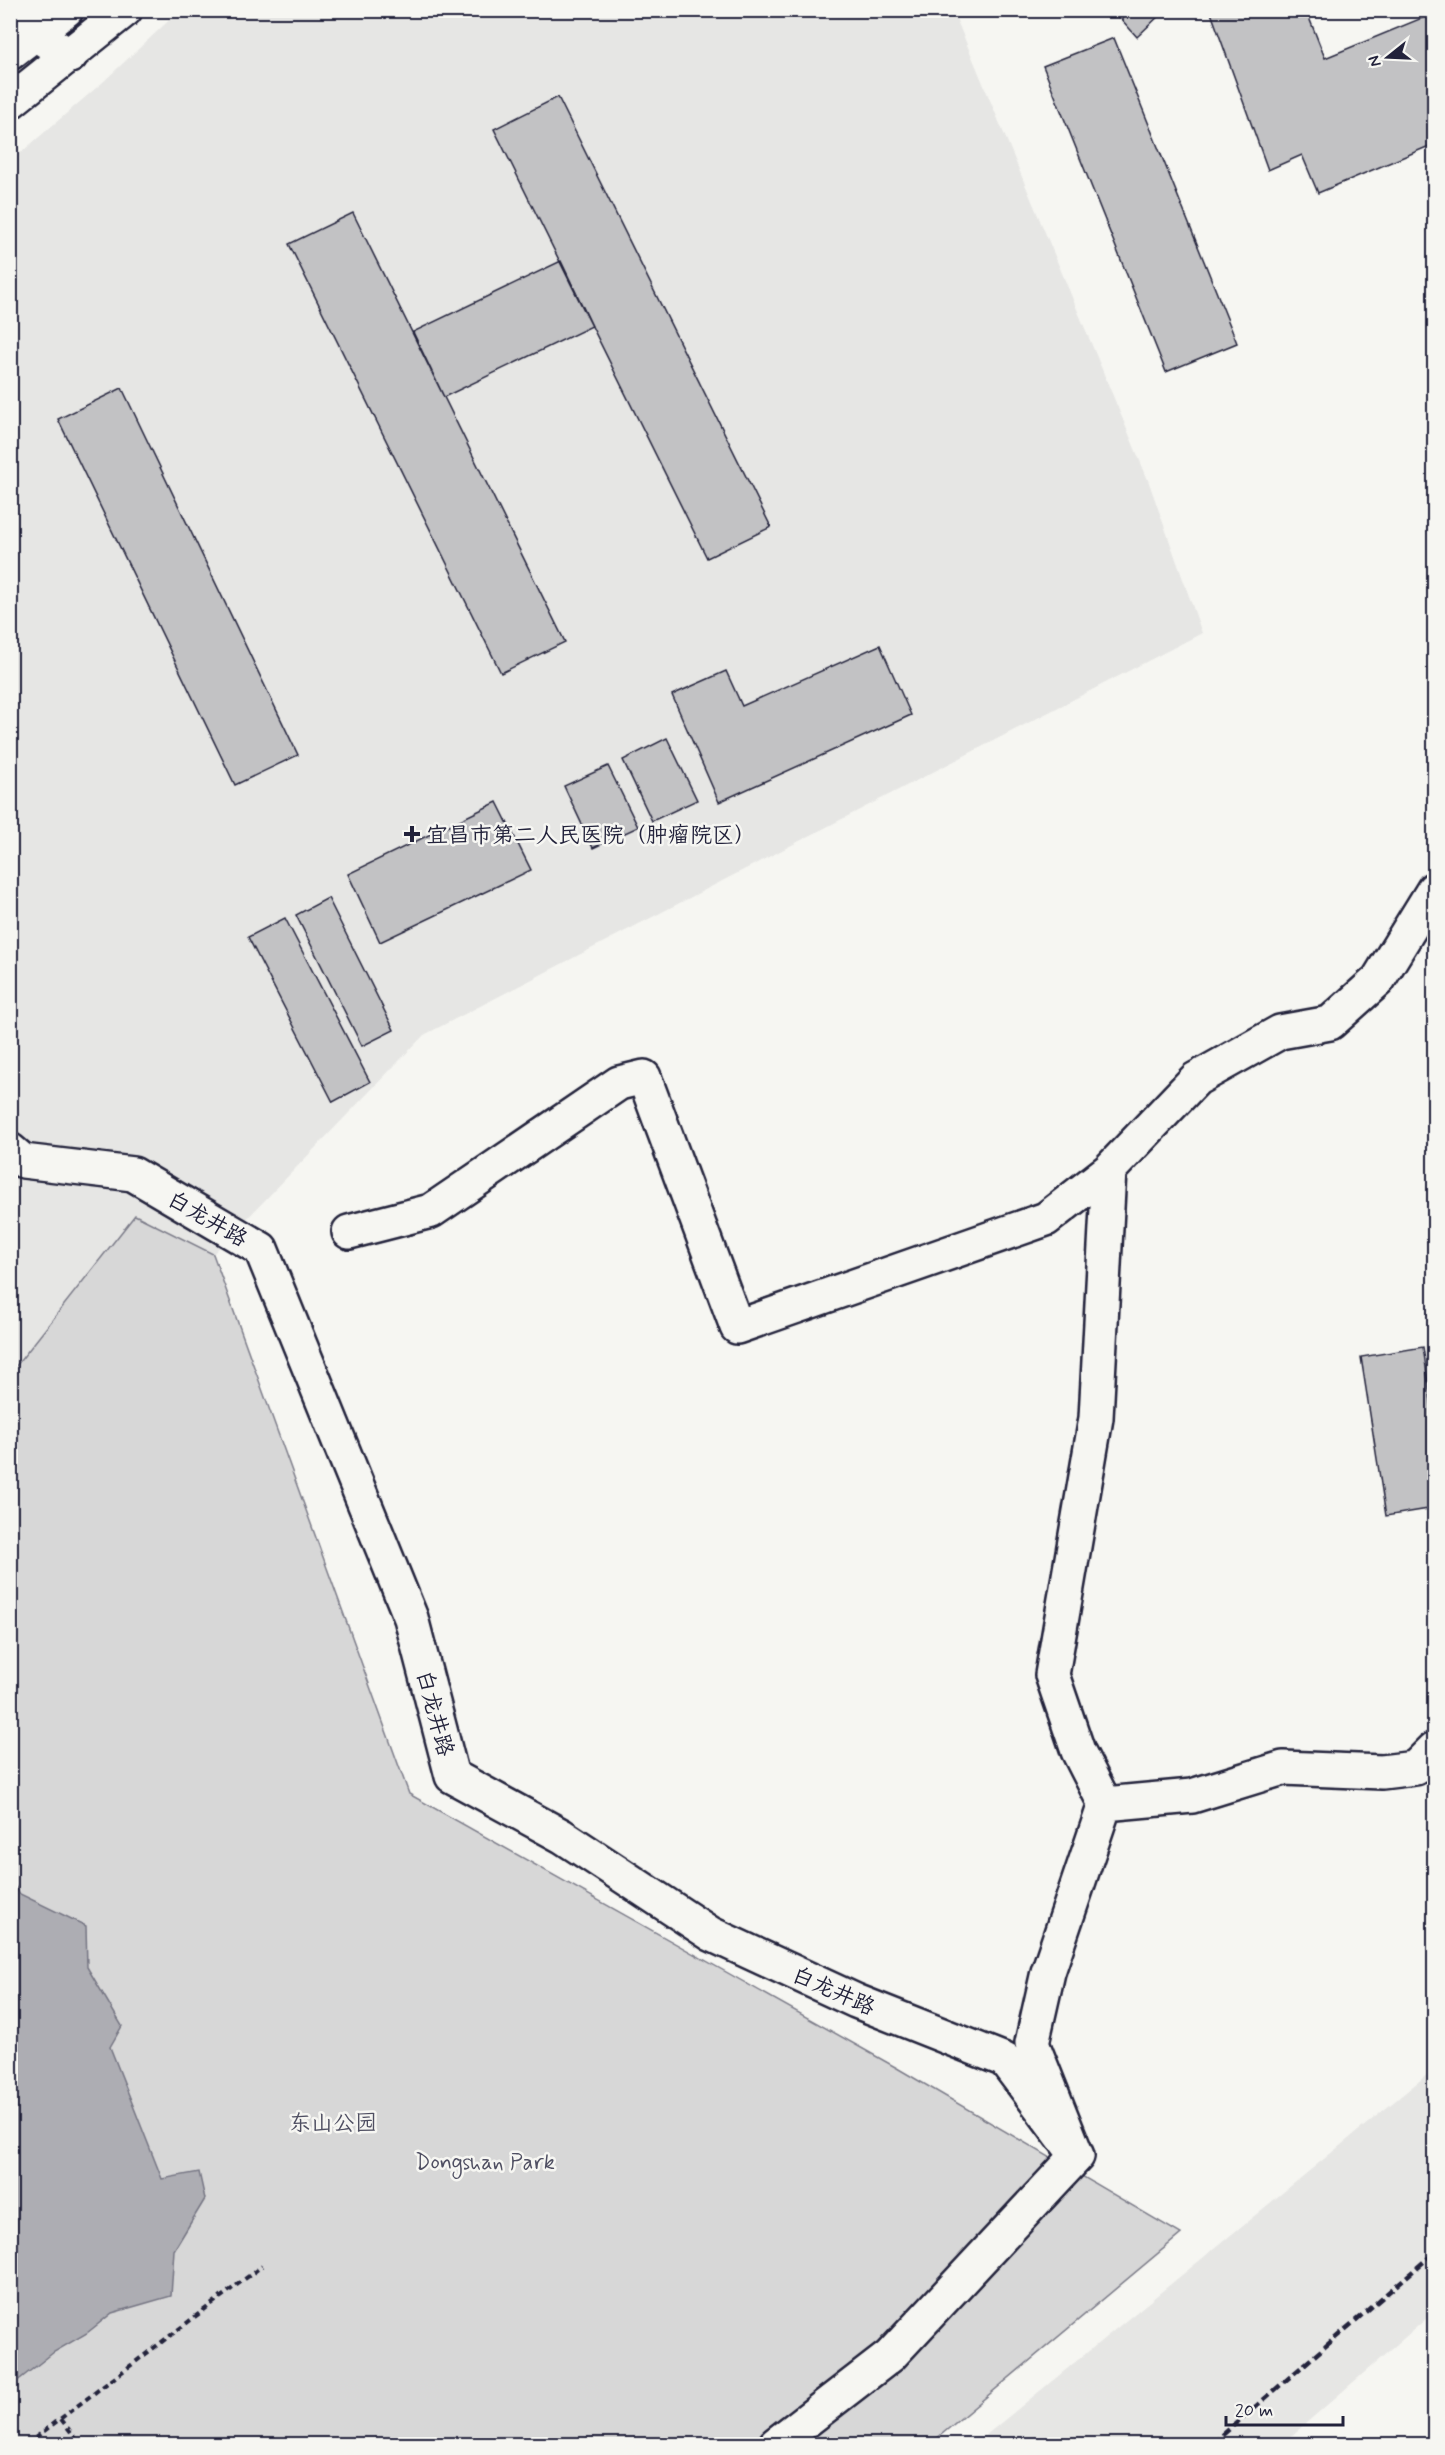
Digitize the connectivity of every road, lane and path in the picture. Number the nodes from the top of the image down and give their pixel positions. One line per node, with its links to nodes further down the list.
1 (66, 10): 3 (street)
2 (125, 10): 4 (street)
3 (19, 35): 4 (street)
4 (70, 56): 5 (street)
5 (10, 102)
6 (1434, 890): 8 (street)
7 (10, 1150): 12 (street, 白龙井路)
8 (1109, 1170): 9 (street); 11 (street)
9 (349, 1232)
10 (1434, 1749): 11 (street)
11 (1105, 1804): 12 (street)
12 (1077, 2156): 17 (street)
13 (262, 2266): 14 (path)
14 (61, 2419): 15 (path); 16 (path)
15 (27, 2445)
16 (80, 2445)
17 (776, 2445)

